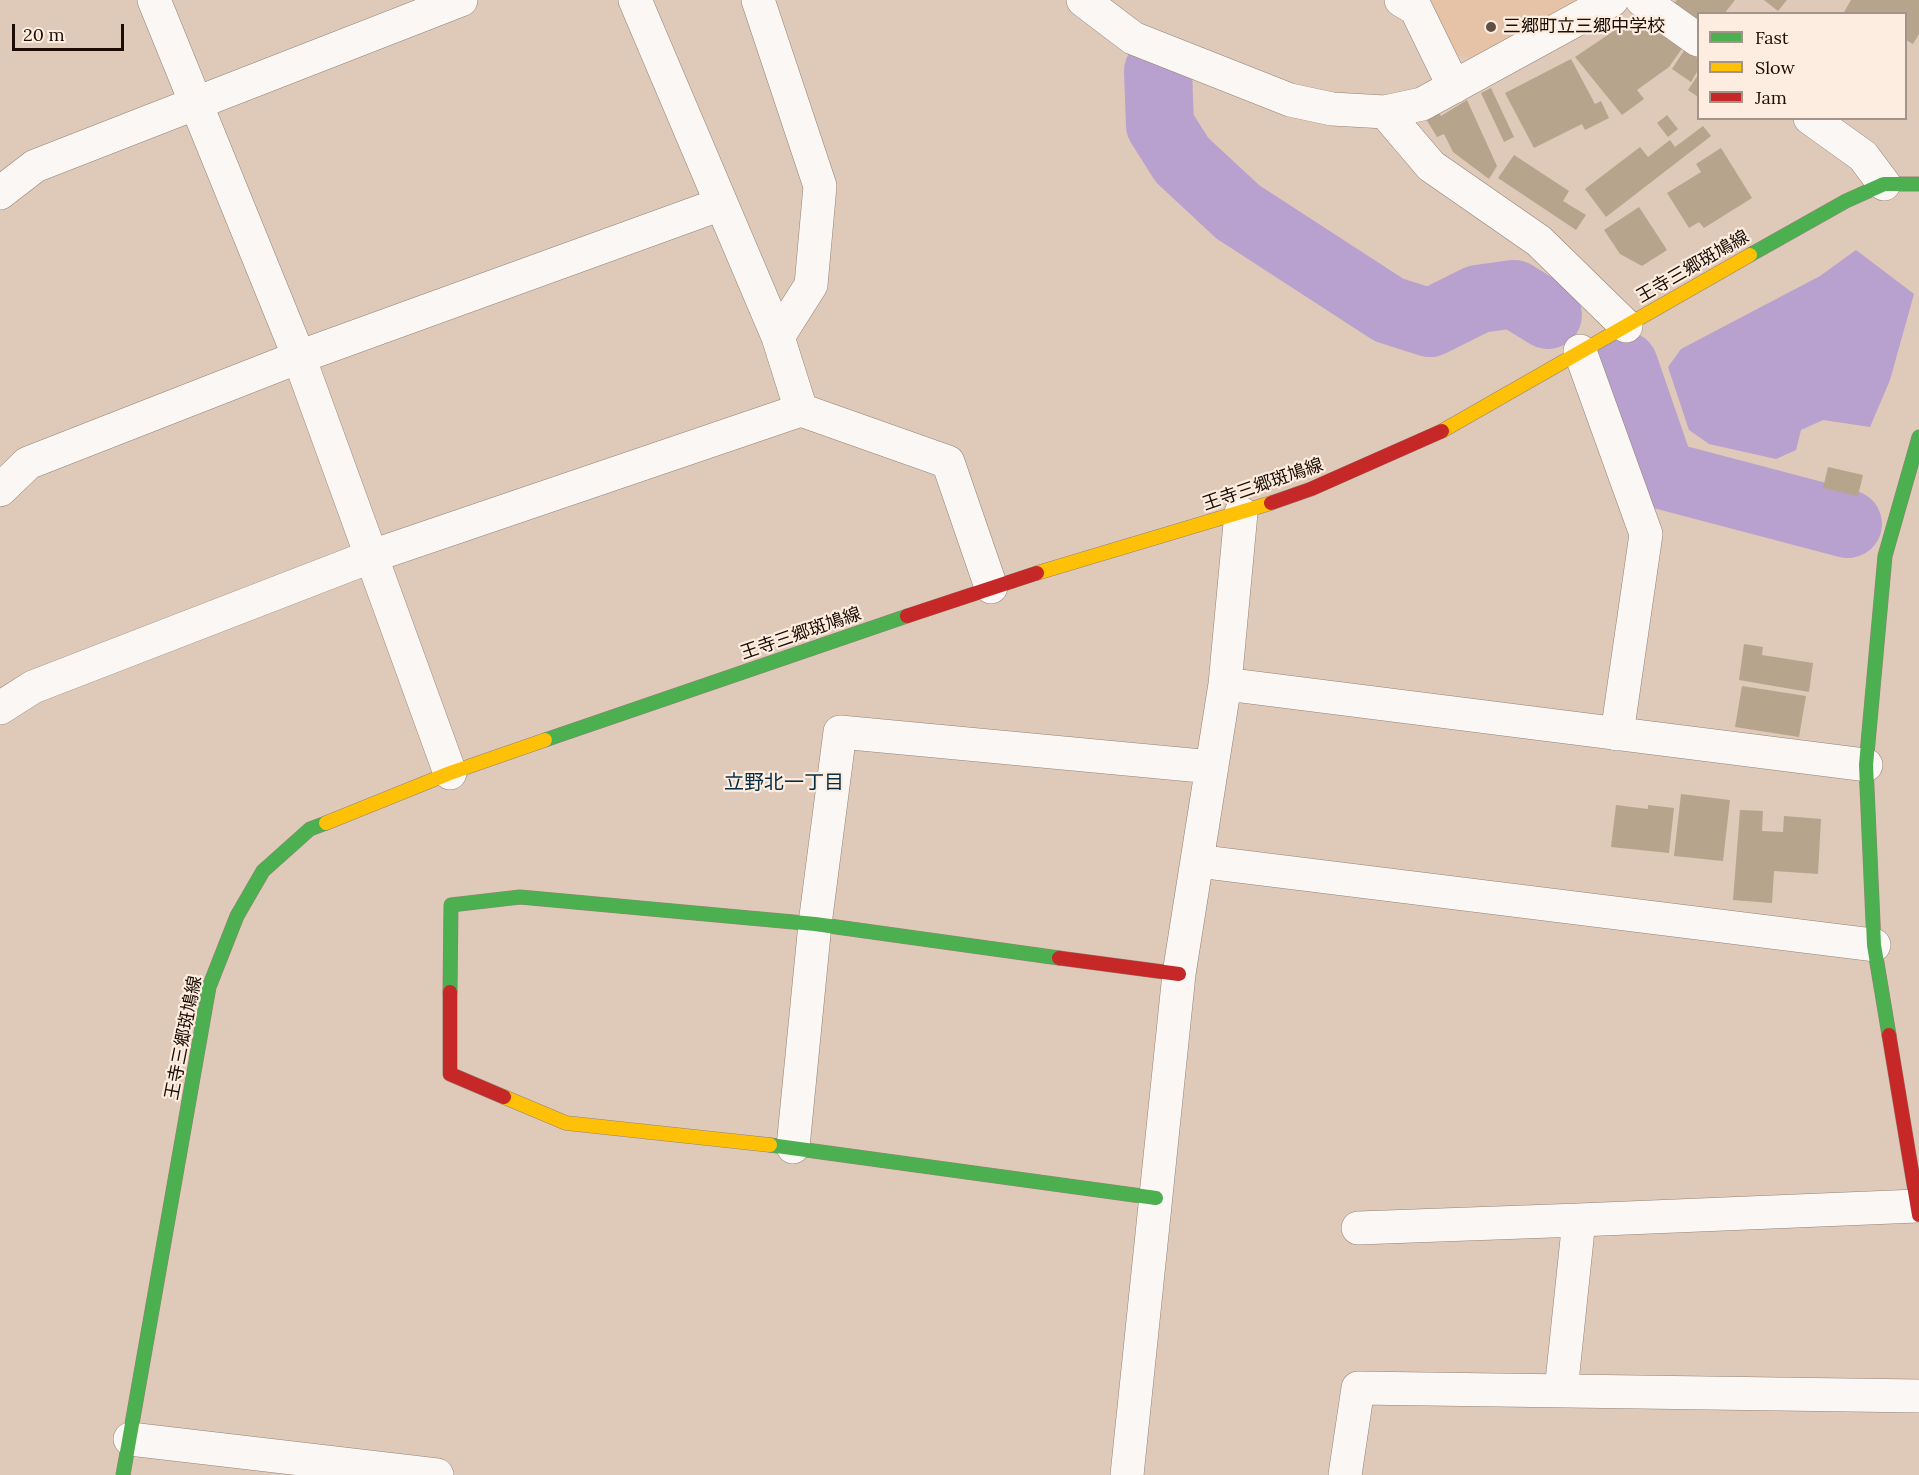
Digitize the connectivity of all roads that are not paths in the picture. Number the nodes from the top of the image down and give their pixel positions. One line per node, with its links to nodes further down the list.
1 (154, 0): 11 (street)
2 (461, 0): 11 (street)
3 (635, 0): 17 (street)
4 (758, 0): 19 (street)
5 (1083, 0): 12 (street)
6 (1401, 0): 10 (street)
7 (1612, 0): 10 (street)
8 (1642, 0): 9 (street)
9 (1697, 39)
10 (1454, 87): 12 (street)
11 (195, 105): 16 (street); 21 (street)
12 (1385, 112): 18 (street)
13 (1813, 120): 14 (street)
14 (1884, 184): 15 (main road, 王寺三郷斑鳩線); 18 (main road, 王寺三郷斑鳩線)
15 (1919, 184)
16 (0, 193)
17 (722, 204): 19 (street); 21 (street)
18 (1626, 326): 20 (main road, 王寺三郷斑鳩線)
19 (778, 337): 22 (street)
20 (1580, 351): 25 (main road, 王寺三郷斑鳩線); 30 (street)
21 (299, 357): 24 (street); 26 (street)
22 (801, 410): 26 (street); 27 (street)
23 (1919, 437): 31 (main road)
24 (0, 490)
25 (1241, 513): 27 (main road, 王寺三郷斑鳩線); 28 (street)
26 (372, 556): 29 (street); 33 (street)
27 (991, 587): 33 (main road, 王寺三郷斑鳩線)
28 (1225, 684): 30 (street); 32 (street)
29 (0, 708)
30 (1617, 734): 31 (street)
31 (1866, 765): 36 (main road)
32 (1212, 767): 34 (street); 35 (street)
33 (450, 773): 45 (main road, 王寺三郷斑鳩線)
34 (1197, 861): 36 (street); 37 (street)
35 (815, 924): 37 (main road); 38 (street); 38 (main road)
36 (1874, 945): 40 (main road)
37 (1179, 974): 39 (street)
38 (793, 1147): 39 (main road)
39 (1156, 1198): 48 (street)
40 (1918, 1210): 41 (street)
41 (1579, 1220): 42 (street); 43 (street)
42 (1358, 1228)
43 (1561, 1391): 44 (street); 49 (street)
44 (1919, 1396)
45 (130, 1438): 46 (main road, 王寺三郷斑鳩線); 47 (street)
46 (123, 1475)
47 (437, 1475)
48 (1127, 1475)
49 (1345, 1475)

